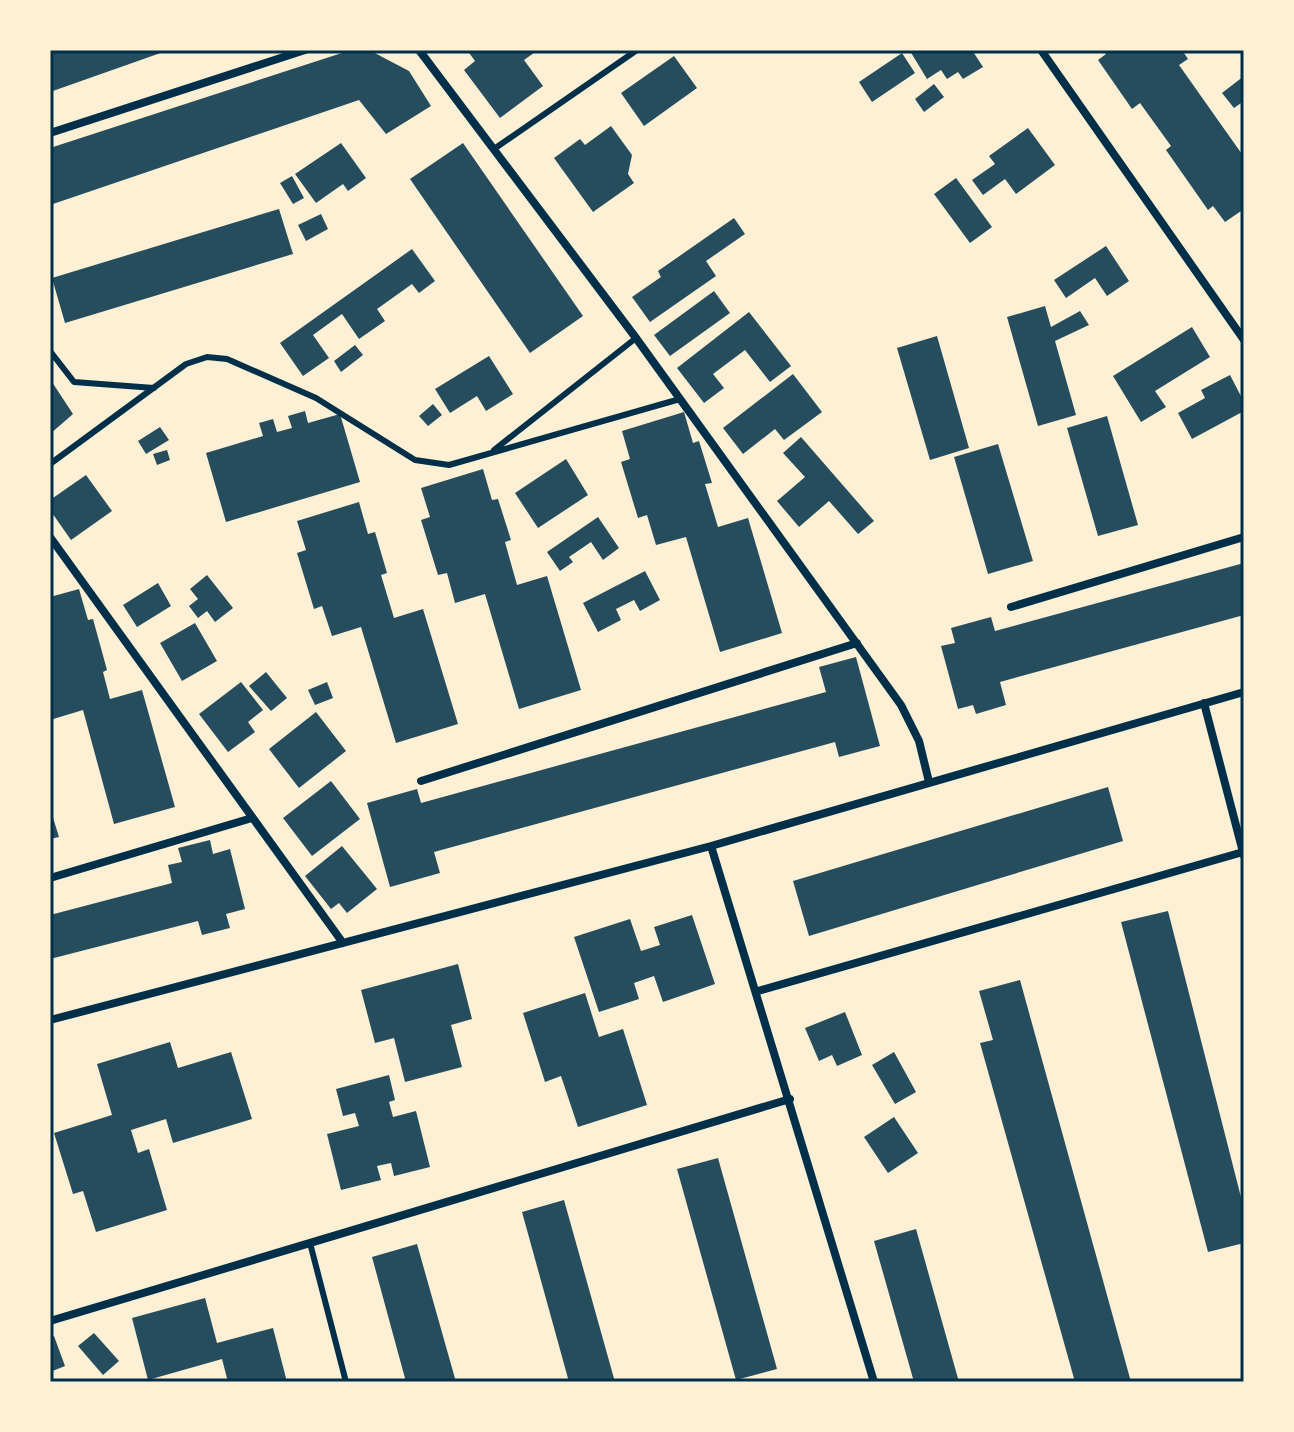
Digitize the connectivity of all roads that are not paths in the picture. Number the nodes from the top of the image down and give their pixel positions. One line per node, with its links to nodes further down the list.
1 (305, 50): 5 (street)
2 (419, 50): 6 (street)
3 (637, 50): 6 (lane)
4 (1041, 50): 8 (street)
5 (50, 133)
6 (494, 149): 7 (street)
7 (636, 338): 11 (street); 12 (lane)
8 (1244, 340)
9 (50, 351): 10 (lane)
10 (154, 388): 12 (lane); 13 (lane)
11 (680, 399): 12 (lane); 17 (street)
12 (491, 452)
13 (50, 464)
14 (50, 537): 22 (street)
15 (1244, 537): 16 (street)
16 (1011, 607)
17 (857, 643): 20 (street); 21 (street)
18 (1244, 692): 19 (street)
19 (1204, 703): 21 (street); 24 (street)
20 (421, 781)
21 (929, 782): 23 (street)
22 (252, 818): 25 (street); 26 (street)
23 (711, 846): 26 (street); 27 (street)
24 (1243, 854): 27 (street)
25 (50, 878)
26 (343, 943): 28 (street)
27 (758, 991): 29 (street)
28 (50, 1020)
29 (790, 1099): 30 (street); 33 (street)
30 (310, 1243): 31 (street); 32 (lane)
31 (50, 1321)
32 (346, 1382)
33 (874, 1382)

